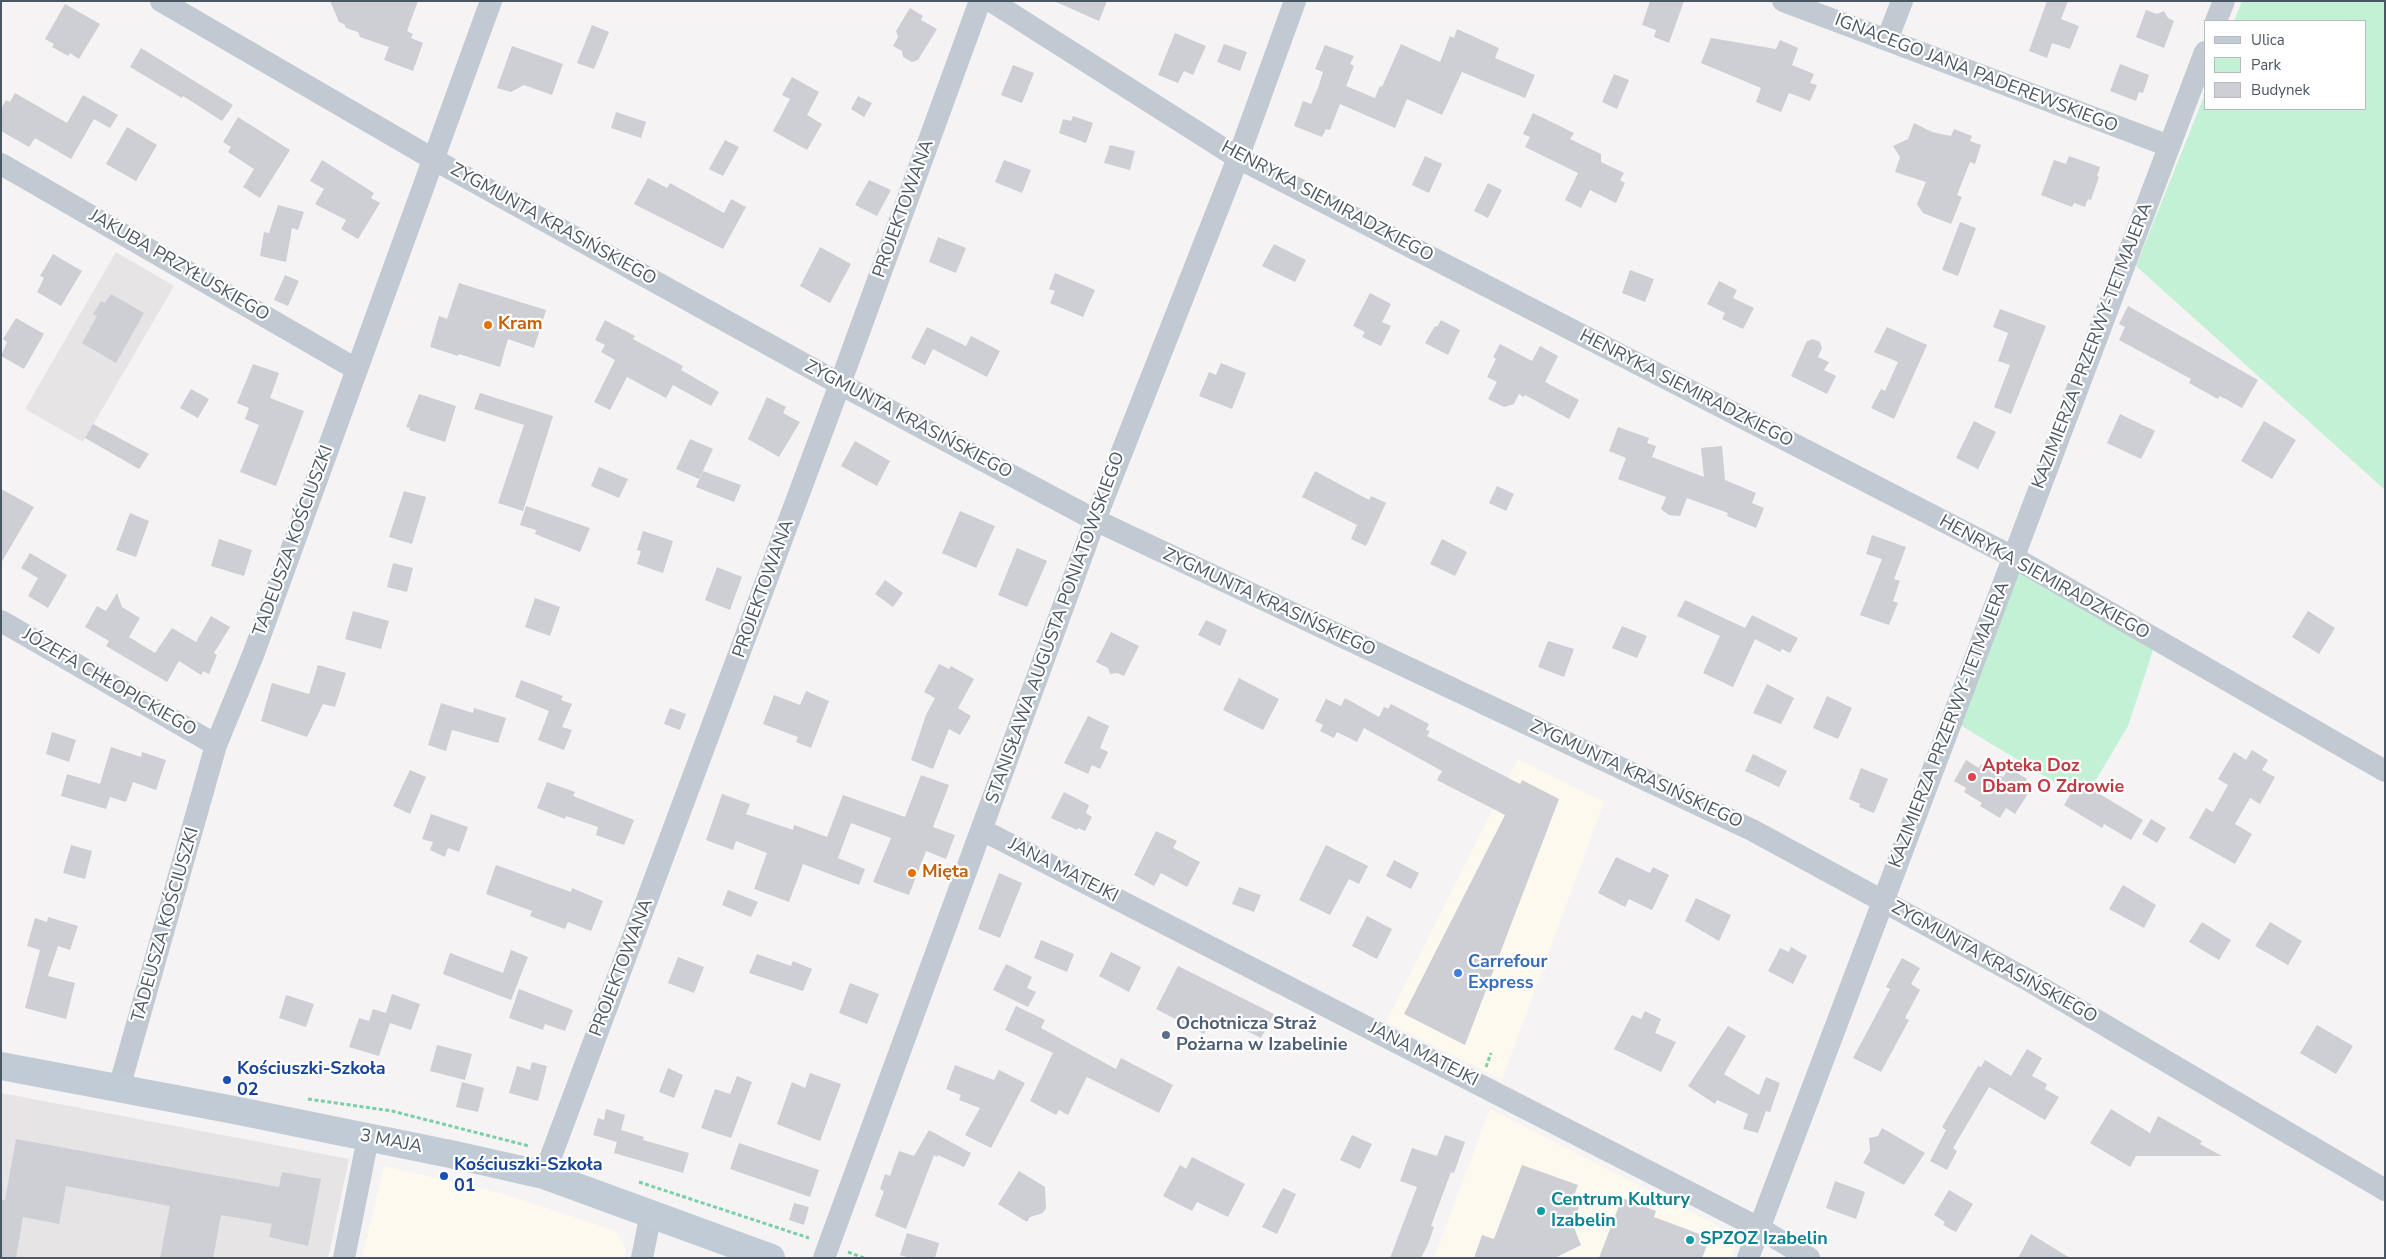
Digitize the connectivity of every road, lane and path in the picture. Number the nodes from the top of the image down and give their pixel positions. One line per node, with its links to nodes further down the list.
1 (161, 1): 14 (street, ZYGMUNTA KRASIŃSKIEGO)
2 (491, 1): 14 (street, TADEUSZA KOŚCIUSZKI)
3 (980, 1): 17 (street, PROJEKTOWANA)
4 (991, 1): 13 (street, HENRYKA SIEMIRADZKIEGO)
5 (1295, 1): 13 (street, STANISŁAWA AUGUSTA PONIATOWSKIEGO)
6 (1783, 1): 10 (street, IGNACEGO JANA PADEREWSKIEGO)
7 (1902, 1): 10 (street)
8 (2224, 1): 9 (street)
9 (2216, 20)
10 (1887, 40): 12 (street, IGNACEGO JANA PADEREWSKIEGO)
11 (2204, 55): 12 (street, KAZIMIERZA PRZERWY-TETMAJERA)
12 (2169, 146): 19 (street, KAZIMIERZA PRZERWY-TETMAJERA)
13 (1238, 158): 18 (street, STANISŁAWA AUGUSTA PONIATOWSKIEGO); 19 (street, HENRYKA SIEMIRADZKIEGO)
14 (433, 159): 16 (street, TADEUSZA KOŚCIUSZKI); 17 (street, ZYGMUNTA KRASIŃSKIEGO)
15 (1, 164): 16 (street, JAKUBA PRZYŁUSKIEGO)
16 (356, 369): 21 (street, TADEUSZA KOŚCIUSZKI)
17 (840, 384): 18 (street, ZYGMUNTA KRASIŃSKIEGO); 28 (street, PROJEKTOWANA)
18 (1095, 520): 23 (street, STANISŁAWA AUGUSTA PONIATOWSKIEGO); 24 (street, ZYGMUNTA KRASIŃSKIEGO)
19 (2013, 557): 22 (street, HENRYKA SIEMIRADZKIEGO); 24 (street, KAZIMIERZA PRZERWY-TETMAJERA)
20 (1, 621): 21 (street, JÓZEFA CHŁOPICKIEGO)
21 (216, 745): 26 (street, TADEUSZA KOŚCIUSZKI)
22 (2385, 771)
23 (982, 830): 31 (street, JANA MATEJKI); 36 (street, STANISŁAWA AUGUSTA PONIATOWSKIEGO)
24 (1883, 901): 29 (street, ZYGMUNTA KRASIŃSKIEGO); 31 (street, KAZIMIERZA PRZERWY-TETMAJERA)
25 (1, 1066): 26 (street, 3 MAJA)
26 (120, 1088): 27 (street, 3 MAJA)
27 (368, 1138): 28 (street, 3 MAJA); 33 (street)
28 (544, 1175): 30 (street, 3 MAJA)
29 (2385, 1190)
30 (651, 1213): 32 (street, 3 MAJA); 34 (street)
31 (1759, 1228): 37 (street, KAZIMIERZA PRZERWY-TETMAJERA); 38 (street, JANA MATEJKI)
32 (744, 1253): 35 (street, 3 MAJA)
33 (344, 1258)
34 (642, 1258)
35 (771, 1258)
36 (824, 1258)
37 (1748, 1258)
38 (1809, 1258)

